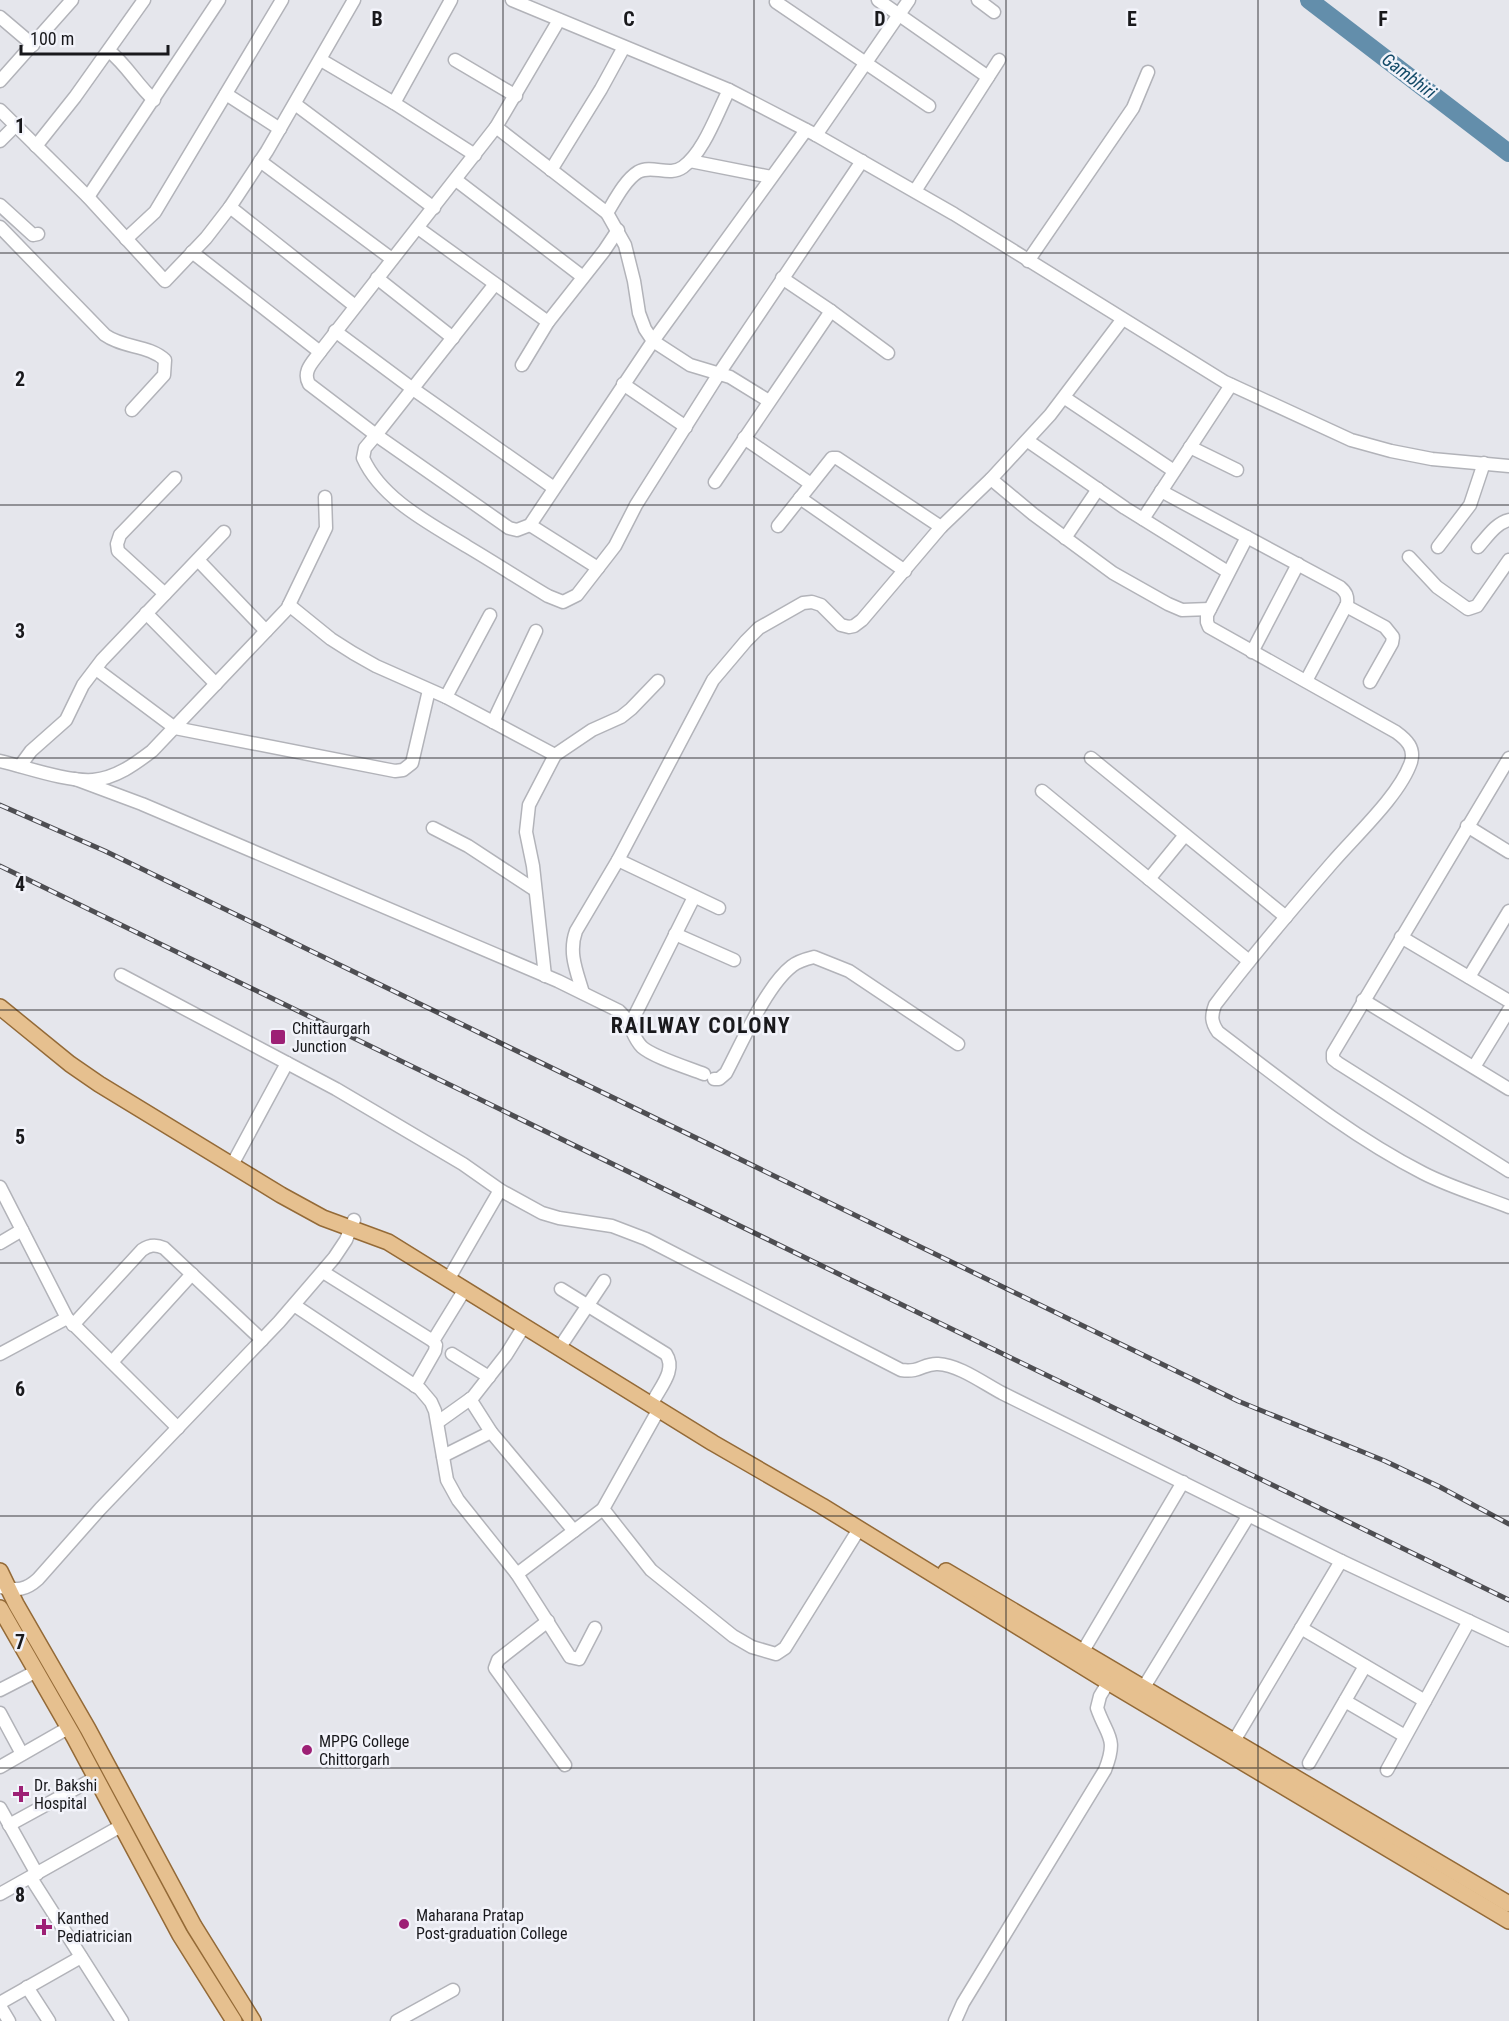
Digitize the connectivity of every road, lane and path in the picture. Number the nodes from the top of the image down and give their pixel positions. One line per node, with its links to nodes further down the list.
1 (72, 0): 16 (street)
2 (144, 0): 18 (street)
3 (219, 0): 29 (street)
4 (282, 0): 27 (street)
5 (354, 0): 19 (street)
6 (451, 0): 30 (street)
7 (514, 0): 15 (street)
8 (878, 0): 13 (street)
9 (909, 0): 13 (street)
10 (978, 0): 12 (street)
11 (776, 2): 22 (street)
12 (994, 12)
13 (899, 15): 22 (street); 24 (street)
14 (0, 17): 16 (street)
15 (559, 20): 17 (street); 28 (street)
16 (33, 45): 25 (street)
17 (624, 47): 26 (street); 44 (street)
18 (109, 51): 29 (street); 39 (street)
19 (321, 60): 30 (street); 31 (street)
20 (455, 60): 28 (street)
21 (999, 60): 24 (street)
22 (866, 64): 32 (street); 37 (street)
23 (1148, 72): 60 (street)
24 (988, 77): 47 (street)
25 (0, 81)
26 (729, 90): 37 (street); 42 (street)
27 (226, 94): 36 (street); 57 (street)
28 (516, 96): 35 (street)
29 (154, 100): 48 (street)
30 (394, 103): 40 (street)
31 (295, 104): 36 (street); 51 (street)
32 (929, 106)
33 (0, 110): 34 (street)
34 (15, 126): 38 (street); 39 (street)
35 (496, 127): 40 (street); 44 (street)
36 (280, 129): 41 (street)
37 (811, 133): 43 (street); 45 (street)
38 (0, 141)
39 (36, 146): 48 (street)
40 (475, 154): 46 (street)
41 (260, 161): 50 (street); 59 (street)
42 (690, 161): 45 (street); 52 (street)
43 (862, 161): 47 (street); 63 (street)
44 (551, 170): 52 (street)
45 (771, 177): 71 (street)
46 (456, 180): 51 (street); 61 (street)
47 (915, 191): 60 (street)
48 (88, 197): 57 (street)
49 (0, 205): 56 (street)
50 (230, 207): 58 (street); 65 (street)
51 (434, 208): 54 (street)
52 (607, 213): 55 (street)
53 (0, 227): 81 (street)
54 (418, 228): 59 (street); 64 (street)
55 (618, 230): 61 (street); 71 (street)
56 (38, 234)
57 (126, 239): 58 (street)
58 (192, 252): 72 (street)
59 (392, 259): 62 (street)
60 (1028, 261): 67 (street)
61 (583, 277): 68 (street)
62 (377, 278): 65 (street); 70 (street)
63 (783, 278): 66 (street); 75 (street)
64 (495, 284): 68 (street); 70 (street)
65 (355, 306): 69 (street)
66 (831, 311): 73 (street); 80 (street)
67 (1122, 320): 77 (street); 79 (street)
68 (548, 322): 74 (street)
69 (335, 331): 72 (street); 78 (street)
70 (453, 338): 78 (street)
71 (653, 341): 75 (street); 76 (street)
72 (320, 352): 83 (street)
73 (888, 353)
74 (522, 365)
75 (720, 372): 80 (street); 82 (street)
76 (623, 384): 82 (street); 95 (street)
77 (1231, 385): 86 (street); 87 (street)
78 (413, 389): 83 (street); 95 (street)
79 (1065, 398): 85 (street); 90 (street)
80 (769, 401): 84 (street)
81 (132, 410)
82 (686, 427): 114 (street)
83 (376, 435): 102 (street); 114 (street)
84 (744, 438): 93 (street); 94 (street)
85 (1028, 441): 92 (street); 96 (street)
86 (1190, 447): 89 (street); 90 (street)
87 (1484, 464): 88 (street); 109 (street)
88 (1509, 466)
89 (1237, 470)
90 (1174, 471): 97 (street)
91 (175, 478): 117 (street)
92 (991, 479): 104 (street); 107 (street)
93 (715, 482)
94 (811, 484): 99 (street); 104 (street)
95 (554, 488): 102 (street)
96 (1098, 489): 100 (street); 107 (street)
97 (1161, 491): 100 (street); 106 (street)
98 (325, 497): 118 (street)
99 (800, 498): 103 (street); 115 (street)
100 (1143, 519): 116 (street)
101 (1509, 520): 108 (street)
102 (530, 525): 114 (street)
103 (778, 526)
104 (941, 527): 115 (street)
105 (224, 532): 111 (street)
106 (1247, 537): 113 (street); 116 (street)
107 (1065, 538): 120 (street)
108 (1478, 547)
109 (1438, 548)
110 (1409, 557): 112 (street)
111 (198, 560): 117 (street); 123 (street)
112 (1509, 560)
113 (1298, 564): 119 (street); 125 (street)
114 (598, 568)
115 (905, 571): 146 (street)
116 (1228, 572): 120 (street)
117 (165, 594): 121 (street)
118 (289, 605): 123 (street); 131 (street)
119 (1346, 606): 128 (street); 129 (street)
120 (1210, 609): 125 (street)
121 (146, 613): 126 (street); 130 (street)
122 (490, 615): 132 (street)
123 (266, 631): 130 (street)
124 (536, 631): 133 (street)
125 (1252, 652): 128 (street)
126 (96, 669): 134 (street); 139 (street)
127 (658, 681): 135 (street)
128 (1306, 681): 152 (street)
129 (1370, 682)
130 (216, 684): 134 (street)
131 (429, 690): 132 (street); 134 (street)
132 (446, 697): 133 (street)
133 (493, 722): 135 (street)
134 (175, 728): 140 (street)
135 (555, 755): 148 (street)
136 (1091, 758): 144 (street)
137 (0, 761): 139 (street)
138 (1508, 762): 142 (street)
139 (20, 766): 140 (street)
140 (75, 779): 158 (street)
141 (1042, 791): 147 (street)
142 (1467, 826): 145 (street); 154 (street)
143 (433, 828): 148 (street)
144 (1185, 835): 147 (street); 152 (street)
145 (1509, 852)
146 (618, 860): 149 (street); 160 (street)
147 (1149, 879): 156 (street)
148 (535, 890): 158 (street)
149 (694, 897): 150 (street); 153 (street)
150 (719, 908)
151 (1509, 911): 159 (street)
152 (1286, 917): 156 (street)
153 (675, 934): 155 (street); 166 (street)
154 (1401, 937): 159 (street); 162 (street)
155 (734, 960)
156 (1249, 961): 175 (street)
157 (121, 975): 168 (street)
158 (545, 976): 160 (street)
159 (1468, 977): 163 (street)
160 (583, 993): 166 (street)
161 (0, 995): 171 (main road)
162 (1363, 1000): 169 (street); 172 (street)
163 (1509, 1001)
164 (1509, 1010): 169 (street)
165 (2, 1012): 171 (main road)
166 (630, 1025): 167 (street)
167 (958, 1044)
168 (287, 1063): 171 (street); 174 (street)
169 (1474, 1067): 170 (street)
170 (1509, 1089)
171 (234, 1161): 176 (main road)
172 (1509, 1171)
173 (0, 1187): 177 (street)
174 (500, 1190): 180 (street); 203 (street)
175 (1509, 1207)
176 (352, 1225): 179 (street); 180 (main road); 183 (main road)
177 (22, 1230): 178 (street); 187 (street)
178 (0, 1243)
179 (323, 1272): 185 (street); 190 (street)
180 (452, 1273): 191 (main road)
181 (192, 1274): 187 (street); 189 (street); 194 (street)
182 (604, 1281): 186 (street)
183 (465, 1289): 188 (main road); 190 (street)
184 (561, 1289): 186 (street)
185 (294, 1305): 189 (street); 196 (street)
186 (587, 1305): 191 (street); 198 (street)
187 (70, 1321): 192 (street); 194 (street)
188 (524, 1326): 195 (street); 198 (main road)
189 (262, 1340): 200 (street)
190 (433, 1341): 196 (street)
191 (564, 1341): 198 (main road)
192 (0, 1354)
193 (453, 1354): 195 (street)
194 (112, 1362): 200 (street)
195 (489, 1377): 197 (street)
196 (415, 1386): 199 (street)
197 (470, 1399): 199 (street); 201 (street)
198 (657, 1404): 204 (street); 206 (main road); 218 (main road)
199 (438, 1422): 202 (street)
200 (178, 1428): 211 (street)
201 (491, 1432): 202 (street); 207 (street)
202 (443, 1456): 210 (street)
203 (1183, 1482): 205 (street); 218 (street)
204 (603, 1509): 206 (street); 207 (street)
205 (1249, 1515): 208 (street); 222 (street)
206 (859, 1529): 221 (main road)
207 (574, 1531): 210 (street)
208 (1341, 1561): 214 (street); 216 (street)
209 (0, 1571): 211 (main road)
210 (516, 1574): 213 (street)
211 (4, 1588): 252 (main road)
212 (1, 1610): 220 (main road)
213 (548, 1621): 215 (street); 232 (street)
214 (1469, 1621): 217 (street); 225 (street)
215 (595, 1628)
216 (1301, 1628): 219 (street); 229 (street)
217 (1509, 1640)
218 (1083, 1651): 221 (main road)
219 (1365, 1666): 224 (street); 225 (street)
220 (35, 1672): 223 (street); 227 (main road)
221 (1112, 1676): 222 (main road); 242 (main road); 253 (street)
222 (1144, 1687): 229 (main road)
223 (0, 1690)
224 (1345, 1701): 228 (street); 231 (street)
225 (1425, 1701): 228 (street)
226 (0, 1713): 230 (street)
227 (68, 1728): 230 (street); 235 (main road)
228 (1405, 1736): 234 (street)
229 (1234, 1741): 241 (main road)
230 (22, 1754): 233 (street)
231 (1309, 1763)
232 (566, 1764)
233 (0, 1767)
234 (1387, 1770)
235 (95, 1778): 237 (street); 238 (main road)
236 (0, 1808): 237 (street)
237 (9, 1825): 239 (street)
238 (121, 1826): 239 (street); 251 (main road)
239 (34, 1876): 240 (street); 243 (street)
240 (0, 1894)
241 (1509, 1904)
242 (1509, 1921)
243 (81, 1957): 244 (street); 250 (street)
244 (27, 1988): 246 (street); 249 (street)
245 (453, 1990): 247 (street)
246 (0, 2004): 248 (street)
247 (405, 2019)
248 (9, 2021)
249 (50, 2021)
250 (122, 2021)
251 (234, 2021)
252 (253, 2021)
253 (955, 2021)

